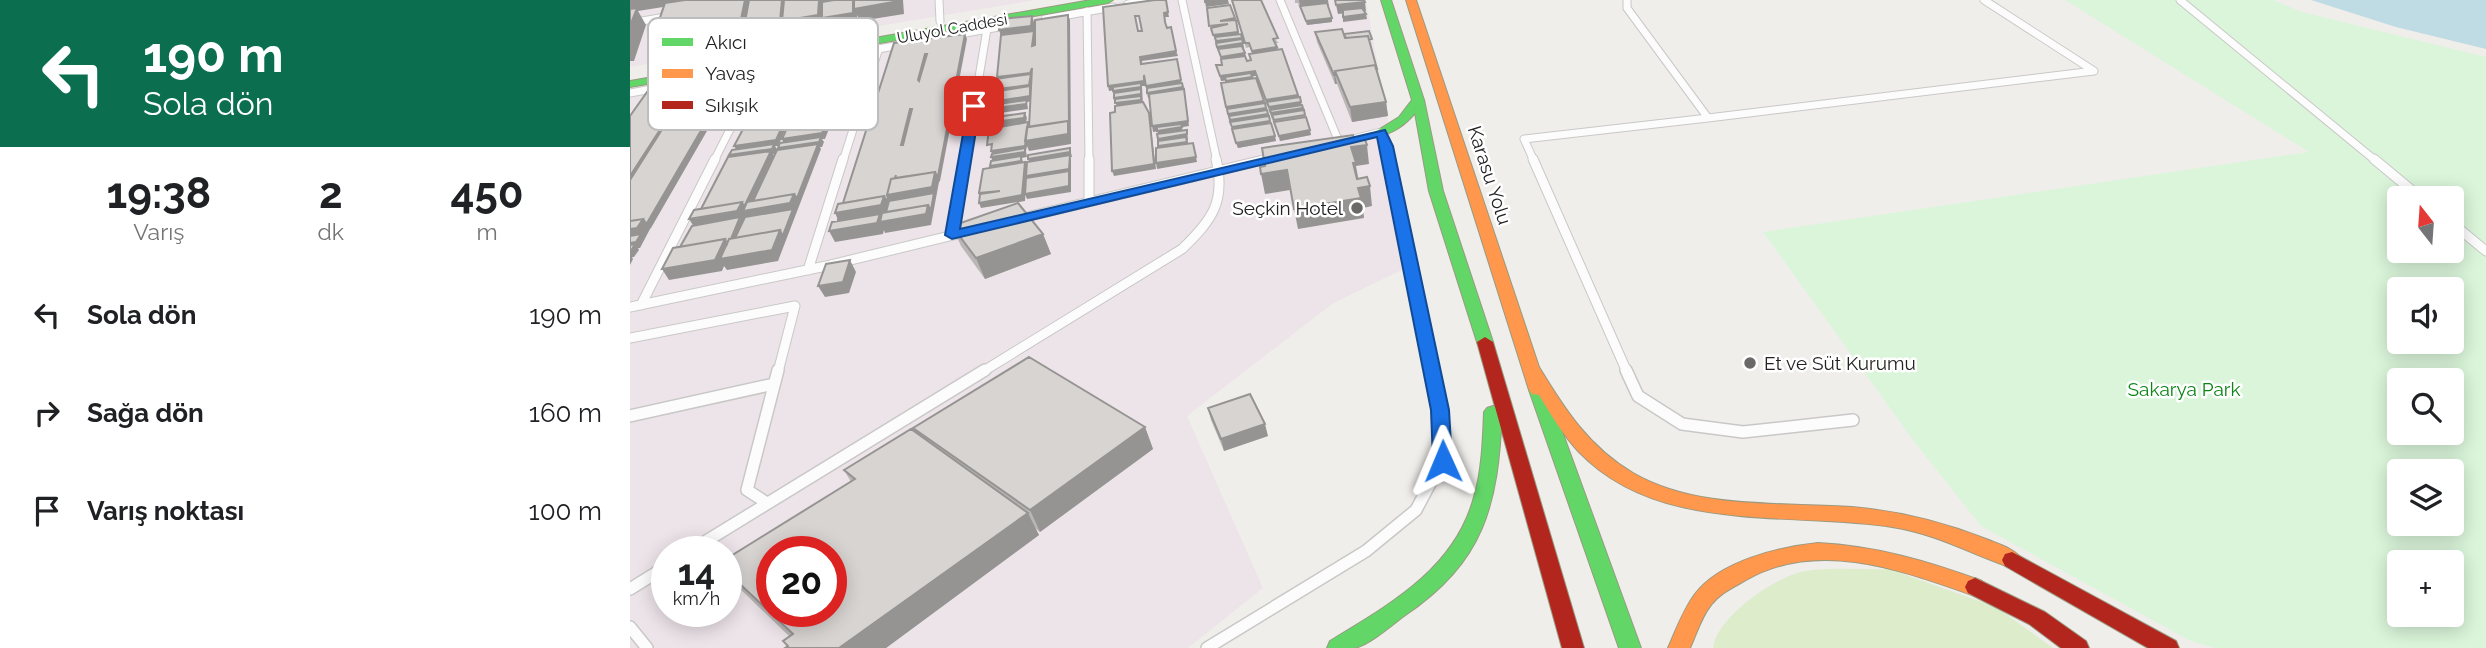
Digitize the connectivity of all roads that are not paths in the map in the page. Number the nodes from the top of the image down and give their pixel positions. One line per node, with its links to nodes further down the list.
1 (939, 0): 16 (lane)
2 (1108, 0): 11 (main road, Uluyol Caddesi)
3 (1151, 0): 12 (lane)
4 (1182, 0): 34 (lane)
5 (1280, 0): 31 (lane)
6 (1386, 0): 25 (main road)
7 (1411, 0): 47 (main road, Karasu Yolu)
8 (1627, 0): 27 (lane)
9 (1984, 0): 27 (lane)
10 (2180, 0): 35 (lane)
11 (1059, 5): 12 (main road); 16 (main road, Uluyol Caddesi); 20 (main road, Uluyol Caddesi)
12 (1091, 6): 18 (lane); 36 (lane)
13 (673, 16): 14 (lane)
14 (661, 18)
15 (648, 20): 17 (lane)
16 (940, 21): 19 (main road, Uluyol Caddesi); 20 (main road)
17 (630, 23)
18 (987, 29): 20 (lane); 40 (lane)
19 (878, 32)
20 (880, 44): 21 (lane)
21 (878, 50)
22 (648, 72): 23 (main road, Uluyol Caddesi)
23 (630, 75)
24 (632, 90): 26 (lane)
25 (1418, 100): 30 (main road); 46 (main road)
26 (630, 102)
27 (1708, 118): 50 (lane)
28 (730, 130): 43 (lane)
29 (853, 130): 42 (lane)
30 (1381, 132): 31 (lane); 57 (lane)
31 (1339, 142): 32 (lane)
32 (1326, 145)
33 (1286, 154): 34 (lane)
34 (1219, 170): 36 (lane); 51 (lane)
35 (2406, 186)
36 (1089, 201): 37 (lane)
37 (1002, 223)
38 (977, 229): 40 (lane)
39 (2464, 233): 41 (lane)
40 (952, 235): 42 (lane)
41 (2486, 251)
42 (808, 270): 43 (lane)
43 (641, 305): 44 (lane)
44 (630, 307)
45 (630, 338): 48 (lane)
46 (1490, 356): 58 (main road); 59 (main road)
47 (1528, 363): 60 (main road); 63 (main road)
48 (774, 384): 49 (lane); 51 (lane)
49 (630, 416)
50 (1853, 420)
51 (767, 503): 52 (lane)
52 (714, 536)
53 (651, 576): 54 (lane)
54 (630, 589)
55 (630, 627): 56 (lane)
56 (647, 648)
57 (1207, 648)
58 (1338, 648)
59 (1573, 648)
60 (1630, 648)
61 (1679, 648): 62 (main road)
62 (2078, 648)
63 (2168, 648)

